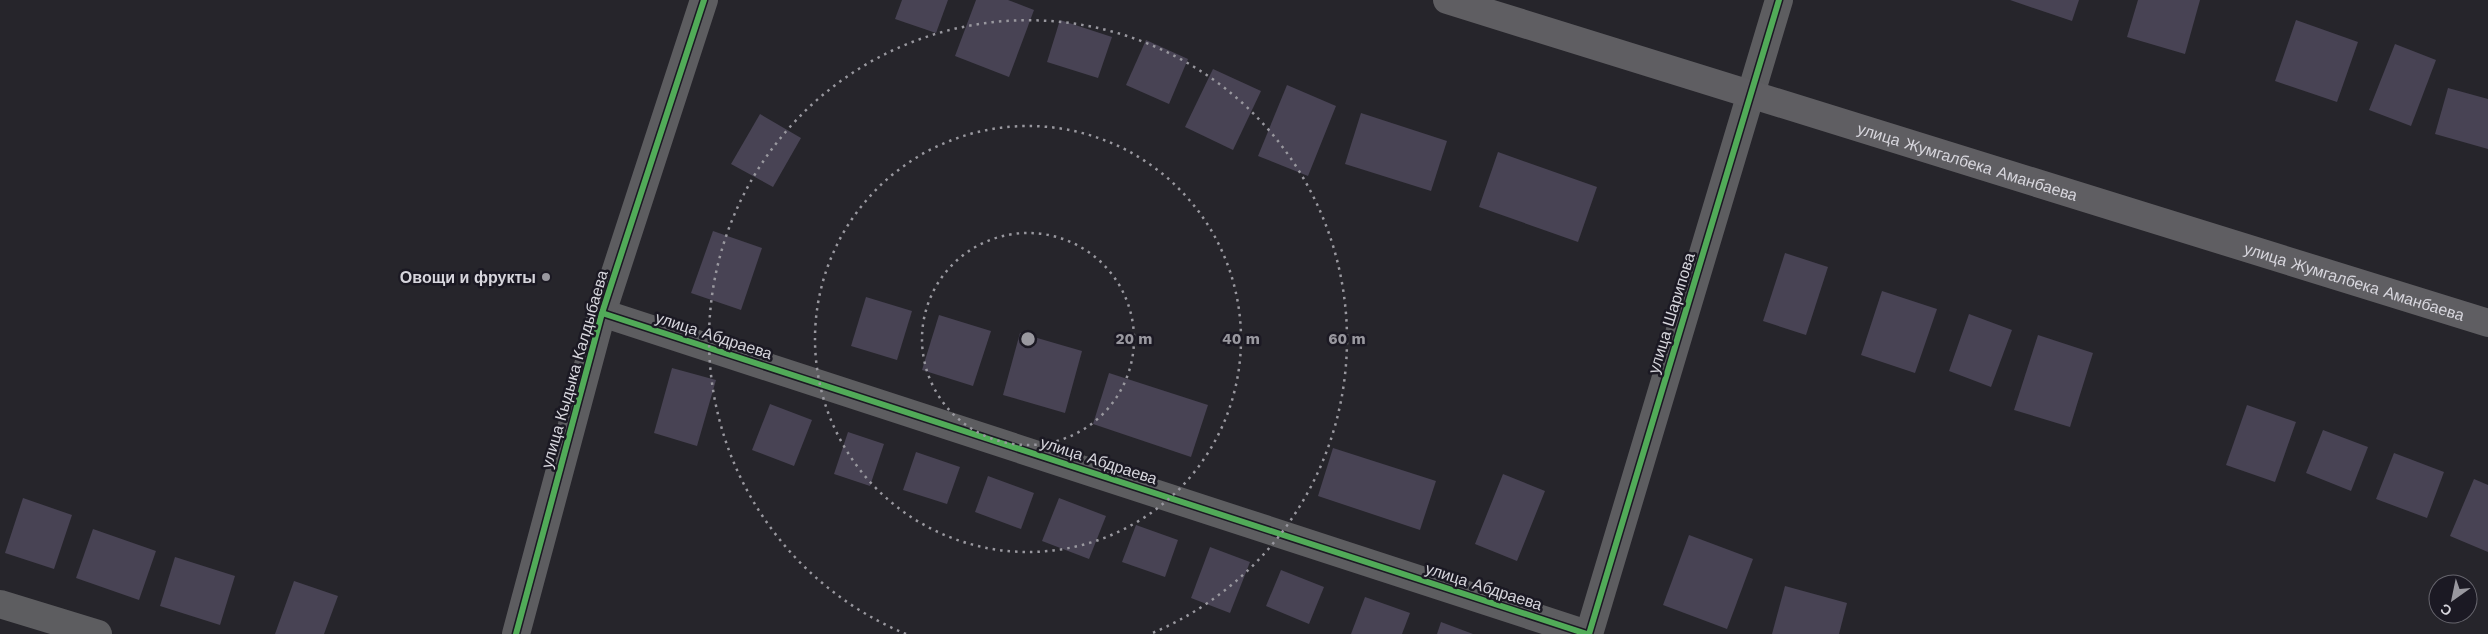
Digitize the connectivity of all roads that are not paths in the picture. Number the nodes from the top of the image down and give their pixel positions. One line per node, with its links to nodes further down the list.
1 (704, 0): 5 (street, улица Кыдыка Калдыбаева)
2 (1447, 0): 4 (main road, улица Жумгалбека Аманбаева)
3 (1779, 0): 4 (street, улица Шарипова)
4 (1750, 94): 6 (main road, улица Жумгалбека Аманбаева); 10 (street, улица Шарипова)
5 (602, 313): 9 (street, улица Кыдыка Калдыбаева); 10 (street, улица Абдраева)
6 (2488, 323)
7 (0, 604): 8 (street)
8 (98, 634)
9 (516, 634)
10 (1588, 634)

